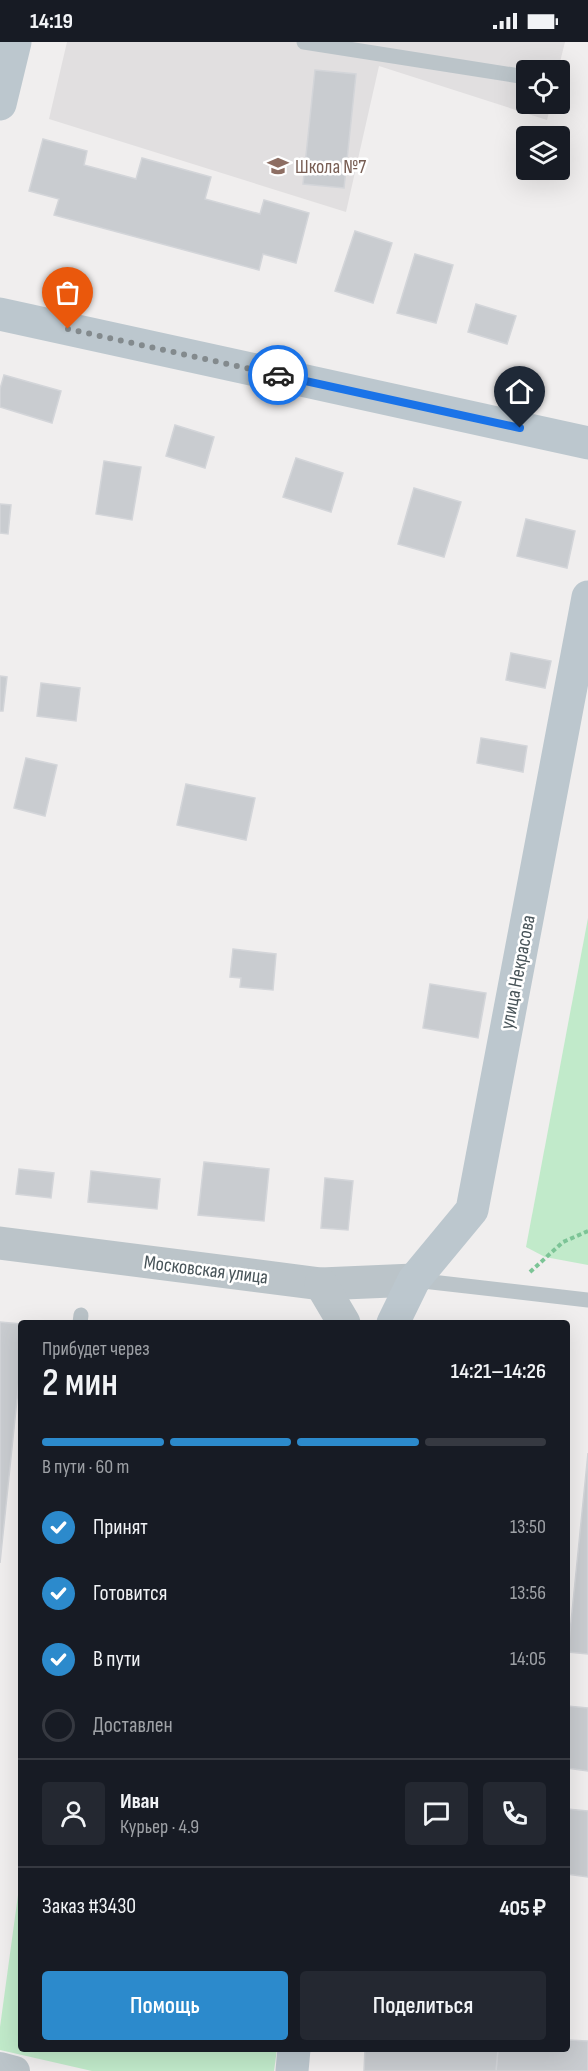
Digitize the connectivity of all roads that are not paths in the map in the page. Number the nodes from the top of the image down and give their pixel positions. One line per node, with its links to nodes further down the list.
1 (15, 42): 4 (main road)
2 (304, 42): 3 (lane)
3 (516, 75)
4 (0, 104)
5 (0, 314): 6 (main road)
6 (588, 443)
7 (588, 597): 9 (main road, улица Некрасова)
8 (0, 1243): 10 (street, Московская улица)
9 (414, 1280): 10 (street, Московская улица); 11 (lane); 13 (main road, улица Некрасова)
10 (321, 1284): 12 (street)
11 (588, 1300)
12 (342, 1320)
13 (394, 1320)
14 (294, 2052): 17 (main road)
15 (0, 2067): 16 (street)
16 (15, 2071)
17 (292, 2071)

